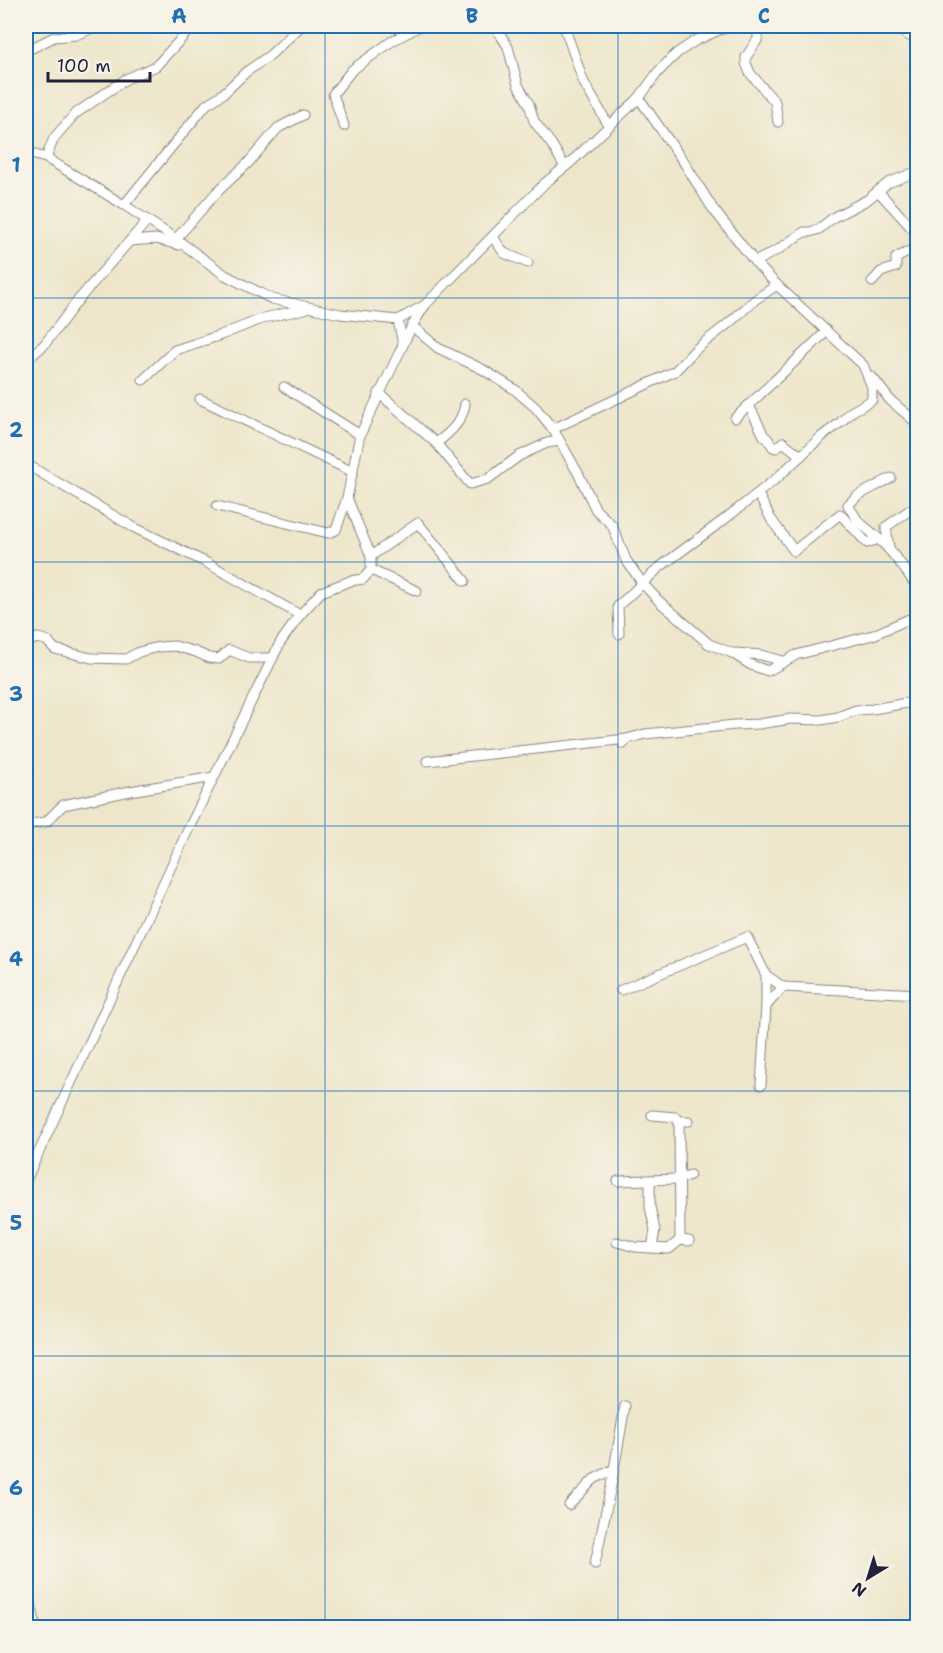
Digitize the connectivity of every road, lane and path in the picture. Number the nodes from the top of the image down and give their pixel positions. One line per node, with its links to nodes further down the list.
1 (97, 26): 12 (street)
2 (193, 26): 19 (street)
3 (302, 26): 23 (street)
4 (420, 26): 16 (street)
5 (495, 26): 20 (street)
6 (564, 26): 17 (street)
7 (734, 26): 13 (street)
8 (758, 26): 15 (street)
9 (879, 26): 10 (street)
10 (899, 28): 11 (street)
11 (918, 41)
12 (26, 51)
13 (639, 98): 17 (street); 31 (street)
14 (303, 115): 27 (street)
15 (778, 122)
16 (344, 126)
17 (609, 126): 20 (street)
18 (26, 148): 19 (street)
19 (46, 158): 23 (street)
20 (565, 167): 26 (street)
21 (918, 171): 22 (street)
22 (878, 191): 25 (street); 31 (street)
23 (124, 205): 24 (street)
24 (147, 221): 27 (street); 28 (street)
25 (918, 235)
26 (493, 237): 32 (street); 35 (street)
27 (176, 239): 30 (street)
28 (130, 241): 30 (street); 41 (street)
29 (918, 247): 33 (street)
30 (187, 248): 36 (street)
31 (756, 261): 34 (street)
32 (528, 263)
33 (872, 282)
34 (777, 285): 39 (street); 51 (street)
35 (426, 305): 37 (street); 38 (street)
36 (310, 308): 37 (street); 43 (street)
37 (398, 320): 40 (street)
38 (412, 326): 40 (street); 51 (street)
39 (827, 331): 42 (street); 48 (street)
40 (404, 345): 45 (street)
41 (26, 360)
42 (863, 365): 50 (street); 55 (street)
43 (143, 380)
44 (284, 387): 52 (street)
45 (379, 393): 52 (street); 54 (street)
46 (200, 399): 57 (street)
47 (465, 404): 54 (street)
48 (748, 405): 49 (street); 55 (street)
49 (735, 418)
50 (918, 424)
51 (553, 429): 53 (street)
52 (360, 435): 57 (street)
53 (560, 441): 54 (street); 68 (street)
54 (436, 443)
55 (801, 456): 59 (street)
56 (26, 464): 71 (street)
57 (353, 472): 60 (street)
58 (891, 478): 63 (street)
59 (758, 494): 63 (street); 68 (street)
60 (347, 498): 62 (street); 65 (street)
61 (918, 504): 64 (street)
62 (217, 506)
63 (879, 539): 64 (street)
64 (888, 548): 69 (street)
65 (371, 555): 66 (street); 67 (street)
66 (371, 570): 70 (street); 71 (street)
67 (465, 581)
68 (643, 584): 72 (street); 73 (street)
69 (918, 589)
70 (417, 591)
71 (300, 615): 75 (street)
72 (918, 615)
73 (619, 634)
74 (26, 643): 75 (street)
75 (273, 658): 78 (street)
76 (918, 701): 77 (street)
77 (427, 761)
78 (214, 777): 79 (street); 91 (street)
79 (26, 825)
80 (766, 975): 81 (street); 82 (street); 84 (street)
81 (783, 987): 83 (street); 84 (street)
82 (621, 990)
83 (918, 994)
84 (766, 1006): 85 (street)
85 (761, 1085)
86 (652, 1115): 87 (street)
87 (679, 1121): 88 (street); 90 (street)
88 (689, 1121)
89 (690, 1175): 90 (street)
90 (678, 1179): 92 (street); 95 (street)
91 (26, 1180)
92 (650, 1180): 93 (street); 95 (street)
93 (618, 1181)
94 (617, 1242): 95 (street)
95 (652, 1248)
96 (625, 1407): 97 (street)
97 (615, 1469): 98 (street); 99 (street)
98 (569, 1505)
99 (595, 1564)
100 (26, 1589): 101 (street)
101 (36, 1628)

